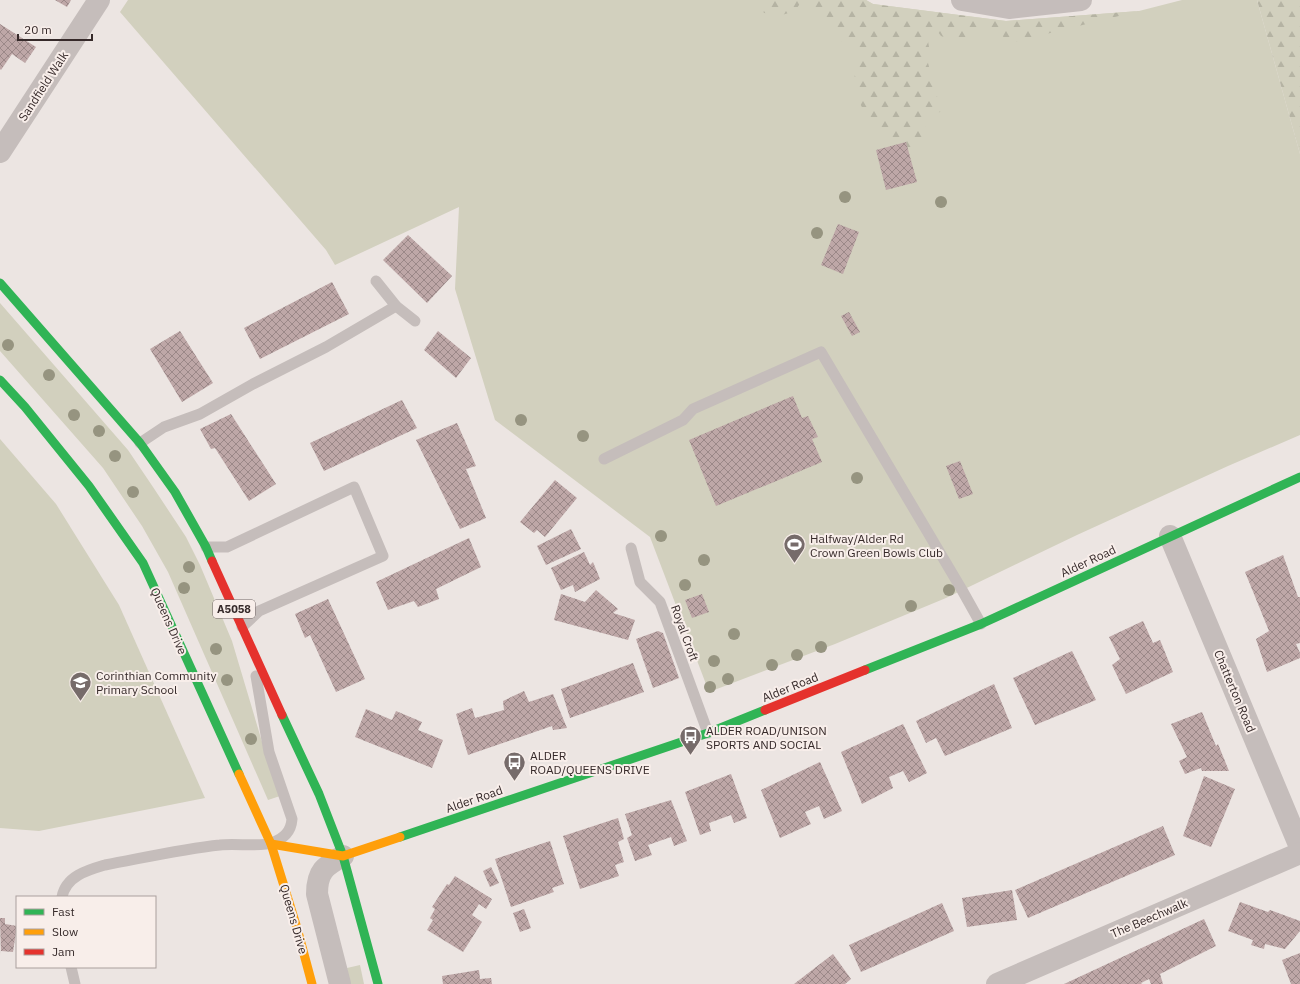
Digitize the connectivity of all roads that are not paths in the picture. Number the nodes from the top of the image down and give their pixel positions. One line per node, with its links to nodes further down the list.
1 (99, 0): 4 (street, Sandfield Walk)
2 (962, 0): 3 (street)
3 (1081, 0)
4 (0, 152)
5 (376, 281): 7 (lane)
6 (0, 283): 10 (main road, A5058)
7 (396, 306): 8 (lane); 10 (lane)
8 (415, 321)
9 (0, 380): 20 (main road, Queens Drive)
10 (140, 443): 14 (main road, A5058)
11 (604, 459): 16 (lane)
12 (1300, 477): 13 (main road, Alder Road)
13 (1170, 536): 16 (main road, Alder Road); 21 (street, Chatterton Road)
14 (206, 547): 17 (main road, A5058); 17 (lane)
15 (631, 548): 19 (lane, Royal Croft)
16 (981, 624): 19 (main road, Alder Road)
17 (242, 627): 18 (main road, A5058)
18 (252, 651): 20 (lane); 23 (main road, A5058)
19 (708, 733): 23 (main road, Alder Road)
20 (271, 844): 23 (main road, Alder Road); 24 (lane); 27 (main road, Queens Drive)
21 (1300, 846)
22 (1300, 853): 30 (street, The Beechwalk)
23 (343, 856): 28 (street); 29 (main road, A5058)
24 (62, 896)
25 (71, 968): 26 (lane)
26 (75, 984)
27 (312, 984)
28 (340, 984)
29 (378, 984)
30 (998, 984)

